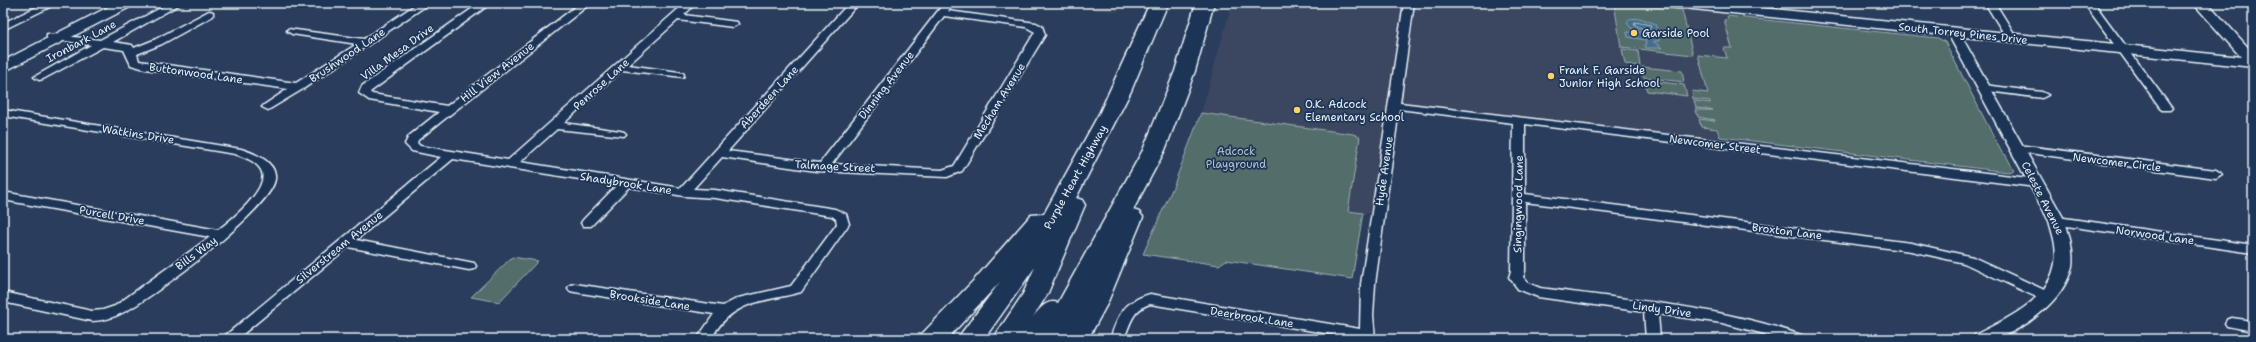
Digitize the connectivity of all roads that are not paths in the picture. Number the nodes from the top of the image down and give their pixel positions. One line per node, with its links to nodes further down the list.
1 (53, 3): 22 (street)
2 (116, 3): 25 (main road)
3 (127, 3): 25 (main road)
4 (177, 3): 27 (street, Ironbark Lane)
5 (425, 3): 28 (street, Brushwood Lane)
6 (486, 3): 43 (street, Villa Mesa Drive)
7 (586, 3): 43 (street, Hill View Avenue)
8 (691, 3): 20 (street, Penrose Lane)
9 (854, 3): 52 (street, Aberdeen Lane)
10 (949, 3): 18 (street, Dinning Avenue)
11 (1159, 3): 47 (highway, Purple Heart Highway)
12 (1205, 3): 51 (highway)
13 (1409, 3): 40 (street, Hyde Avenue)
14 (1674, 3): 24 (main road, South Torrey Pines Drive)
15 (1990, 3): 26 (street)
16 (2089, 3): 29 (street)
17 (2200, 3): 32 (main road)
18 (942, 13): 56 (street, Dinning Avenue); 58 (street, Mecham Avenue)
19 (209, 14): 30 (street)
20 (676, 17): 21 (street); 34 (street, Penrose Lane)
21 (733, 24)
22 (3, 27)
23 (292, 31): 28 (street)
24 (1953, 32): 26 (main road, South Torrey Pines Drive); 38 (street, Celeste Avenue)
25 (62, 34): 27 (street, Buttonwood Lane); 31 (main road); 33 (main road)
26 (2012, 38): 29 (main road, South Torrey Pines Drive)
27 (104, 42): 30 (street, Buttonwood Lane); 36 (street, Ironbark Lane)
28 (366, 42): 37 (street, Brushwood Lane)
29 (2123, 50): 32 (main road, South Torrey Pines Drive); 42 (street)
30 (131, 53): 37 (street, Buttonwood Lane)
31 (3, 61)
32 (2253, 62)
33 (3, 67)
34 (620, 67): 35 (street); 46 (street, Penrose Lane)
35 (679, 75)
36 (39, 77)
37 (299, 87): 41 (street, Brushwood Lane)
38 (1984, 88): 39 (street); 50 (street, Celeste Avenue)
39 (2042, 95)
40 (1394, 105): 45 (street, Newcomer Street); 80 (street, Hyde Avenue)
41 (268, 107)
42 (2166, 108)
43 (448, 110): 49 (street, Hill View Avenue)
44 (3, 113): 57 (street, Watkins Drive)
45 (1519, 120): 61 (street, Newcomer Street); 64 (street, Singingwood Lane)
46 (556, 125): 48 (street); 54 (street, Penrose Lane)
47 (1102, 129): 55 (highway, Purple Heart Highway); 85 (highway)
48 (620, 134)
49 (411, 144): 53 (street, Shadybrook Lane)
50 (2018, 149): 59 (street, Newcomer Circle); 61 (street, Celeste Avenue)
51 (1154, 150): 68 (highway); 88 (highway)
52 (719, 153): 56 (street, Talmage Street); 62 (street, Aberdeen Lane)
53 (451, 155): 54 (street, Shadybrook Lane); 69 (street, Silverstream Avenue)
54 (511, 164): 60 (street, Shadybrook Lane)
55 (1083, 165): 83 (highway); 84 (highway, Purple Heart Highway)
56 (823, 168): 58 (street, Talmage Street)
57 (266, 170): 67 (street, Bills Way)
58 (951, 172)
59 (2216, 174)
60 (626, 183): 62 (street, Shadybrook Lane); 66 (street)
61 (2036, 183): 65 (street, Celeste Avenue)
62 (684, 192): 77 (street, Shadybrook Lane)
63 (3, 196): 67 (street, Purcell Drive)
64 (1518, 197): 72 (street, Singingwood Lane); 75 (street, Broxton Lane)
65 (2057, 221): 70 (street, Norwood Lane); 75 (street, Celeste Avenue)
66 (587, 223)
67 (221, 235): 74 (street, Bills Way)
68 (1105, 239): 86 (highway); 87 (highway)
69 (345, 242): 71 (street); 82 (street, Silverstream Avenue)
70 (2253, 249)
71 (469, 266)
72 (1523, 286): 76 (street, Lindy Drive)
73 (575, 288): 77 (street, Brookside Lane)
74 (3, 297)
75 (2048, 297): 92 (street, Celeste Avenue)
76 (1650, 307): 90 (street); 91 (street, Lindy Drive)
77 (724, 311): 81 (street)
78 (2232, 323): 79 (street)
79 (2253, 326)
80 (1368, 337): 89 (street, Deerbrook Lane)
81 (709, 338)
82 (228, 339)
83 (932, 339)
84 (970, 339)
85 (1006, 339)
86 (1029, 339)
87 (1049, 339)
88 (1075, 339)
89 (1117, 339)
90 (1653, 339)
91 (1799, 339)
92 (1981, 339)

